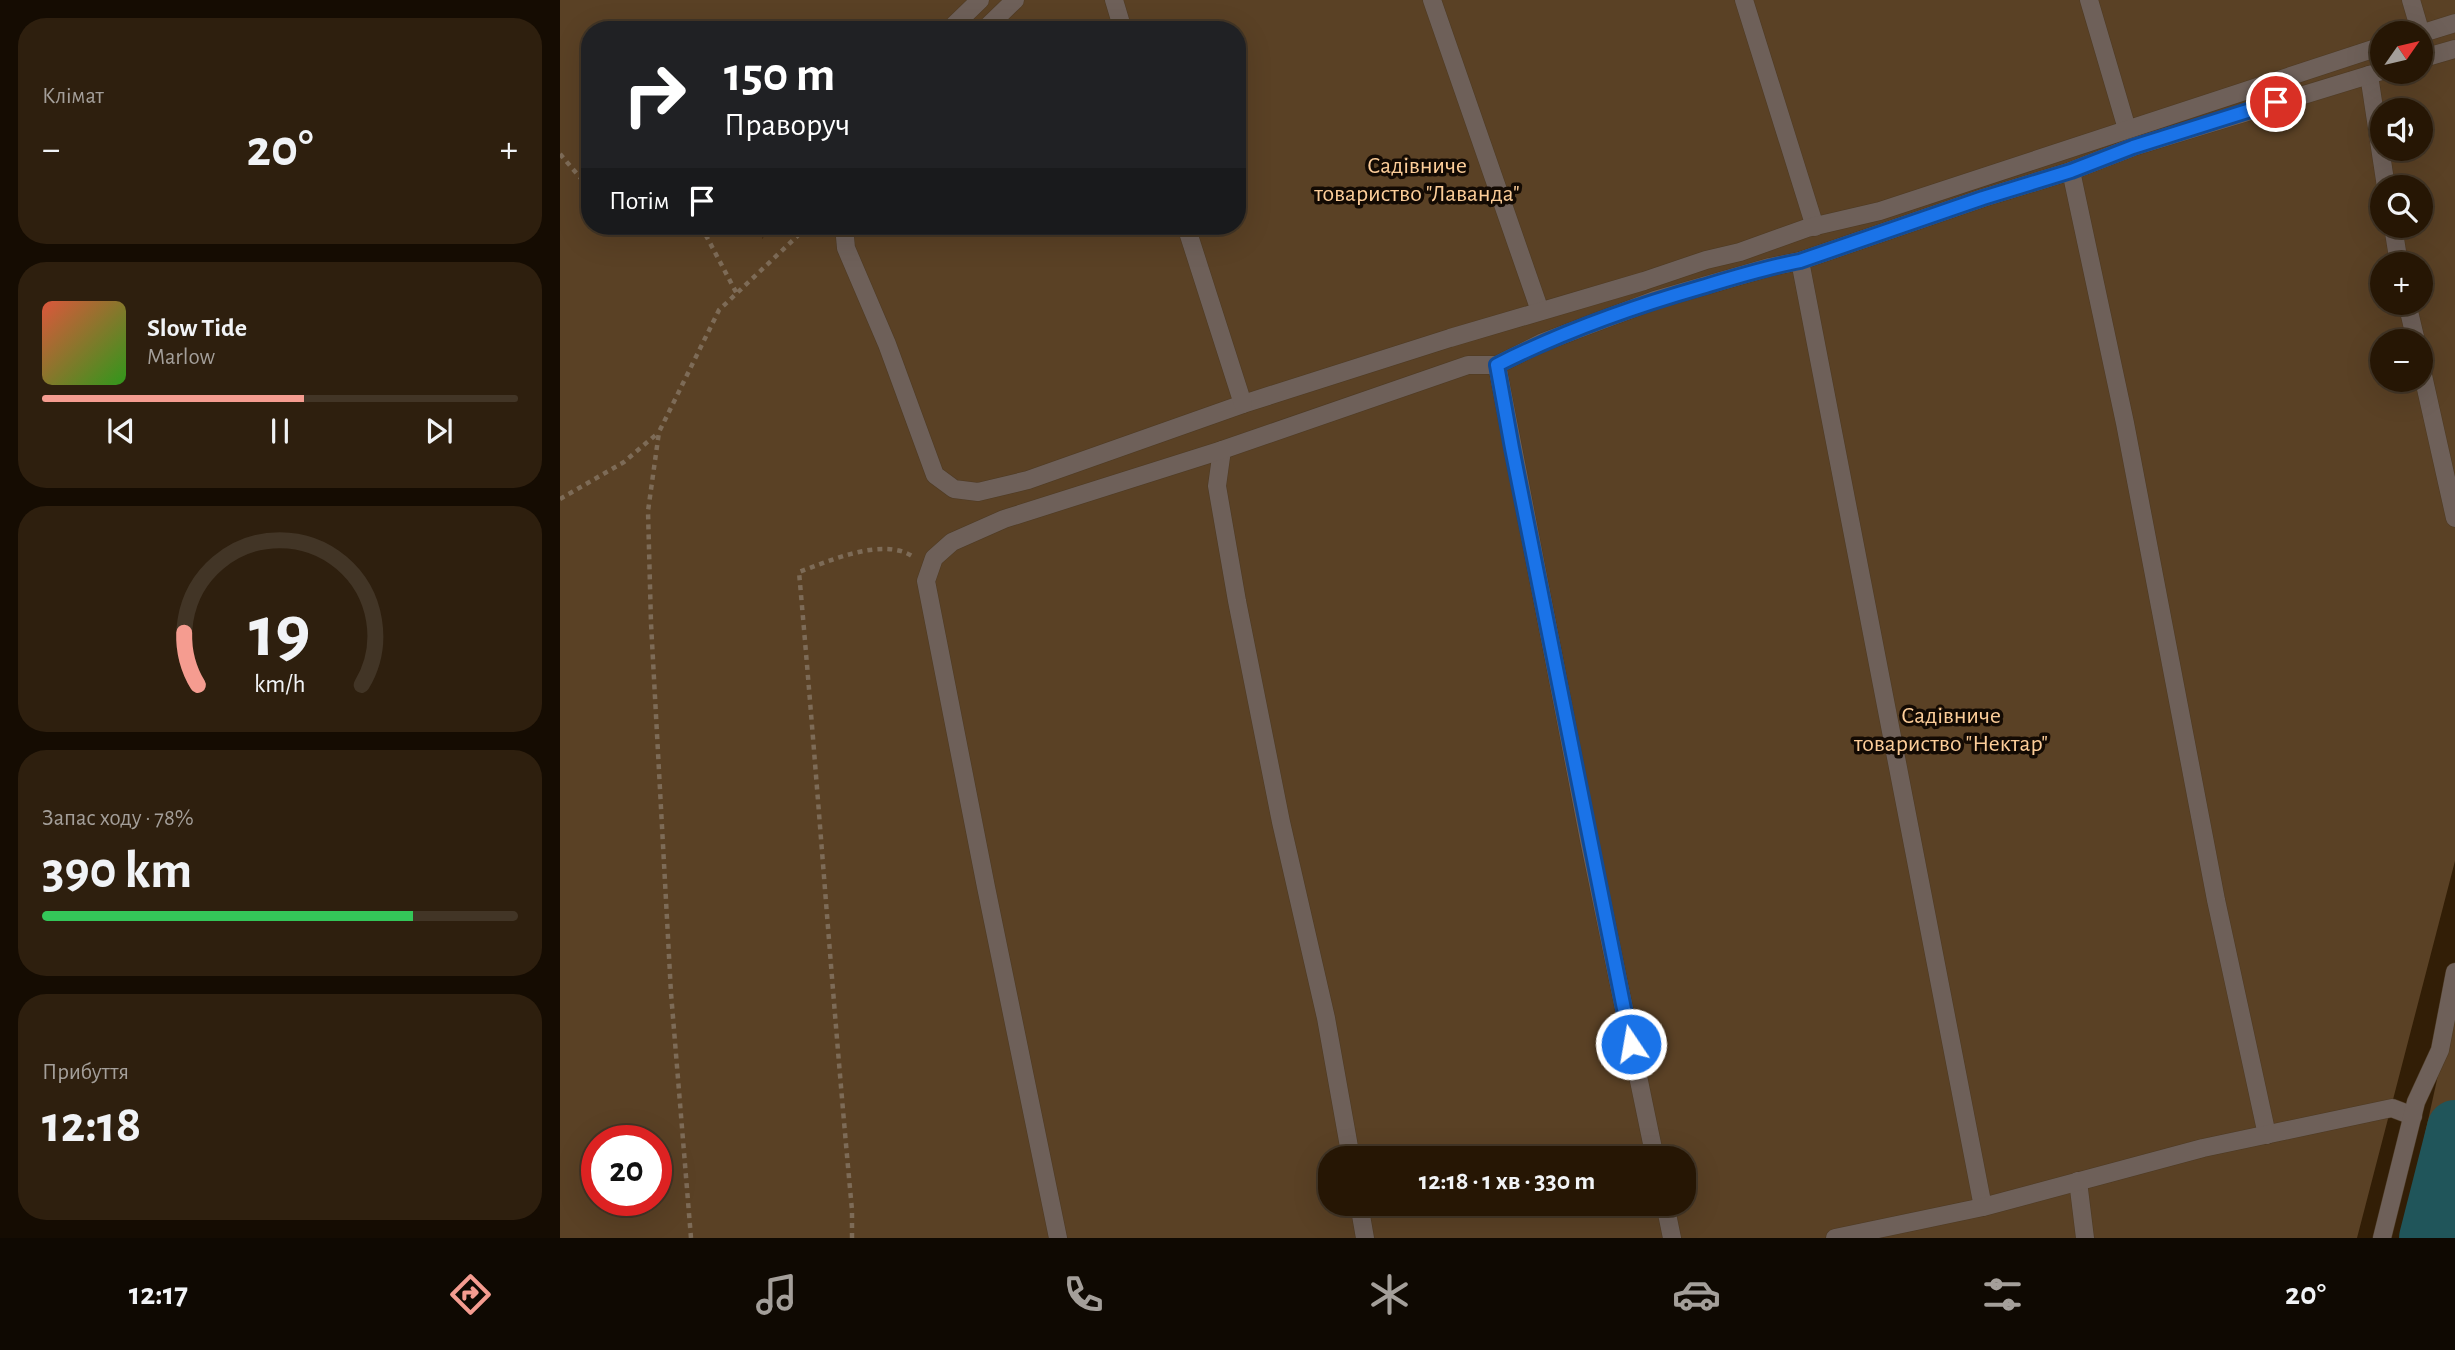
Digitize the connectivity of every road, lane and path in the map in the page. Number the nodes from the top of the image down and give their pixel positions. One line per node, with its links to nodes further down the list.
1 (980, 0): 8 (street)
2 (1015, 0): 9 (street)
3 (1114, 0): 10 (street)
4 (1432, 0): 31 (street)
5 (1744, 0): 24 (street)
6 (2089, 0): 19 (street)
7 (2411, 0): 11 (street)
8 (958, 21)
9 (993, 21)
10 (1120, 21)
11 (2417, 21)
12 (2455, 23): 13 (street)
13 (2433, 30)
14 (2455, 49): 16 (street)
15 (2370, 50): 19 (street)
16 (2433, 55)
17 (2370, 75): 21 (street)
18 (2376, 84): 22 (street)
19 (2127, 129): 24 (street)
20 (560, 155): 23 (path)
21 (2071, 171): 29 (street); 42 (street)
22 (2385, 175)
23 (581, 179)
24 (1815, 227): 31 (street)
25 (706, 235): 30 (path)
26 (798, 235): 30 (path)
27 (845, 235): 34 (street)
28 (1189, 235): 34 (street)
29 (1800, 261): 32 (street); 46 (street)
30 (737, 293): 35 (path)
31 (1540, 311): 34 (street)
32 (1497, 365): 36 (street); 44 (street)
33 (2427, 392): 38 (street)
34 (1243, 404)
35 (659, 432): 37 (path); 49 (path)
36 (1222, 450): 39 (street); 43 (street)
37 (560, 499)
38 (2455, 518)
39 (930, 568): 50 (path); 51 (street)
40 (2455, 972): 41 (street)
41 (2413, 1116): 42 (street); 56 (street)
42 (2267, 1135): 45 (street)
43 (1349, 1146)
44 (1653, 1146)
45 (2078, 1181): 46 (street); 55 (street)
46 (1983, 1207): 54 (street)
47 (1361, 1216): 52 (street)
48 (1667, 1216): 53 (street)
49 (691, 1238)
50 (852, 1238)
51 (1058, 1238)
52 (1365, 1238)
53 (1672, 1238)
54 (1835, 1238)
55 (2085, 1238)
56 (2382, 1238)

